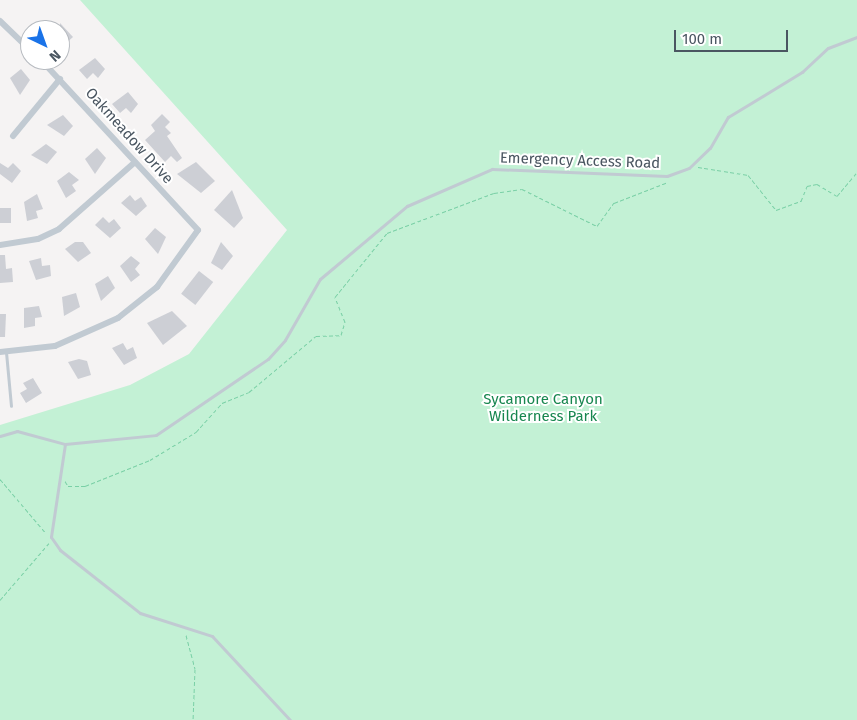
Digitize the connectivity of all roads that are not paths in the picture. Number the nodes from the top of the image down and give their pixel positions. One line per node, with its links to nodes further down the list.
1 (0, 21): 3 (street)
2 (857, 36): 12 (lane, Emergency Access Road)
3 (20, 40)
4 (51, 70): 5 (street, Oakmeadow Drive)
5 (60, 79): 6 (street); 7 (street, Oakmeadow Drive)
6 (13, 136)
7 (135, 162): 8 (street); 9 (street, Oakmeadow Drive)
8 (0, 245)
9 (3, 352): 10 (lane)
10 (11, 406)
11 (0, 436): 12 (lane)
12 (65, 444): 13 (lane)
13 (290, 720)

